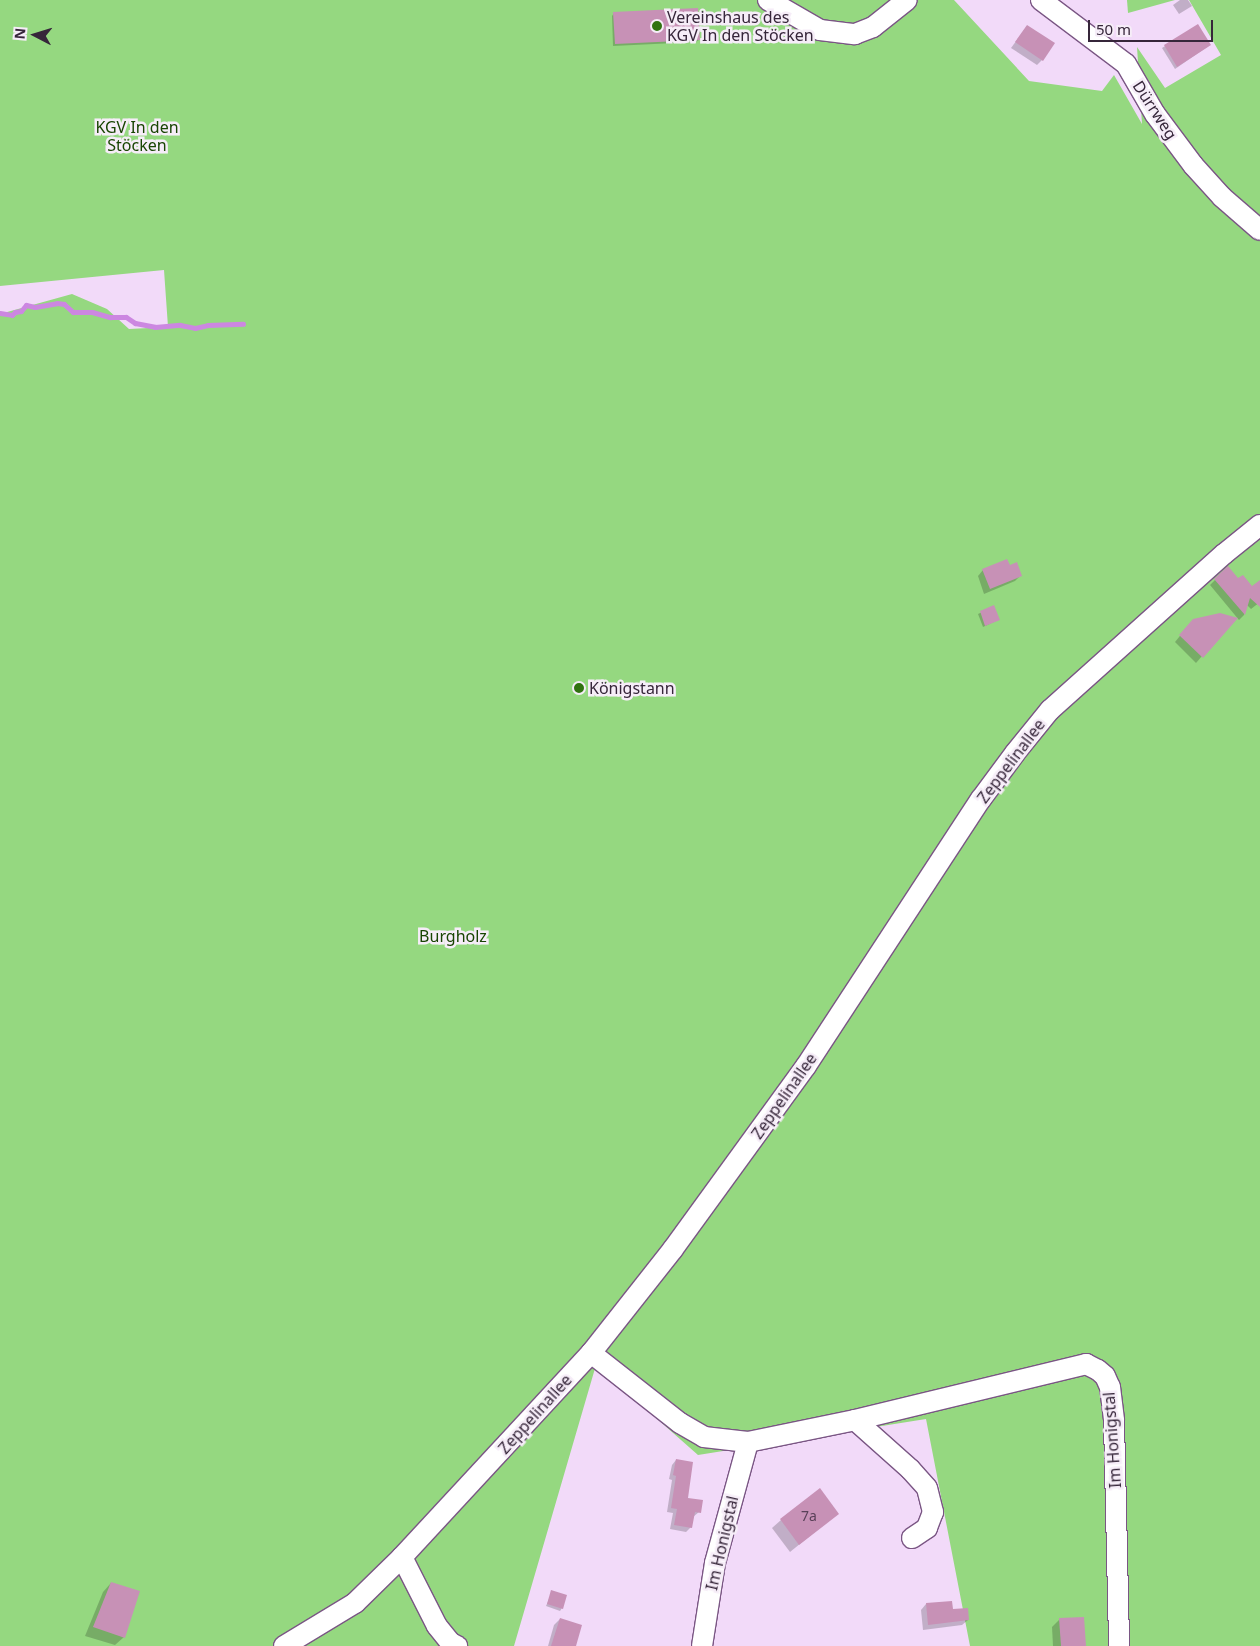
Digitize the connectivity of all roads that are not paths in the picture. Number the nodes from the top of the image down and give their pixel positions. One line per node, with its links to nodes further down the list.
1 (768, 0): 2 (street)
2 (906, 0)
3 (1041, 0): 4 (street, Dürrweg)
4 (1260, 230)
5 (1260, 525): 6 (street, Zeppelinallee)
6 (592, 1352): 8 (street, Im Honigstal); 10 (street, Zeppelinallee)
7 (855, 1420): 8 (street, Im Honigstal); 9 (street); 14 (street, Im Honigstal)
8 (748, 1442): 13 (street, Im Honigstal)
9 (912, 1538)
10 (402, 1557): 11 (street, Zeppelinallee); 12 (street)
11 (284, 1646)
12 (457, 1646)
13 (702, 1646)
14 (1119, 1646)

